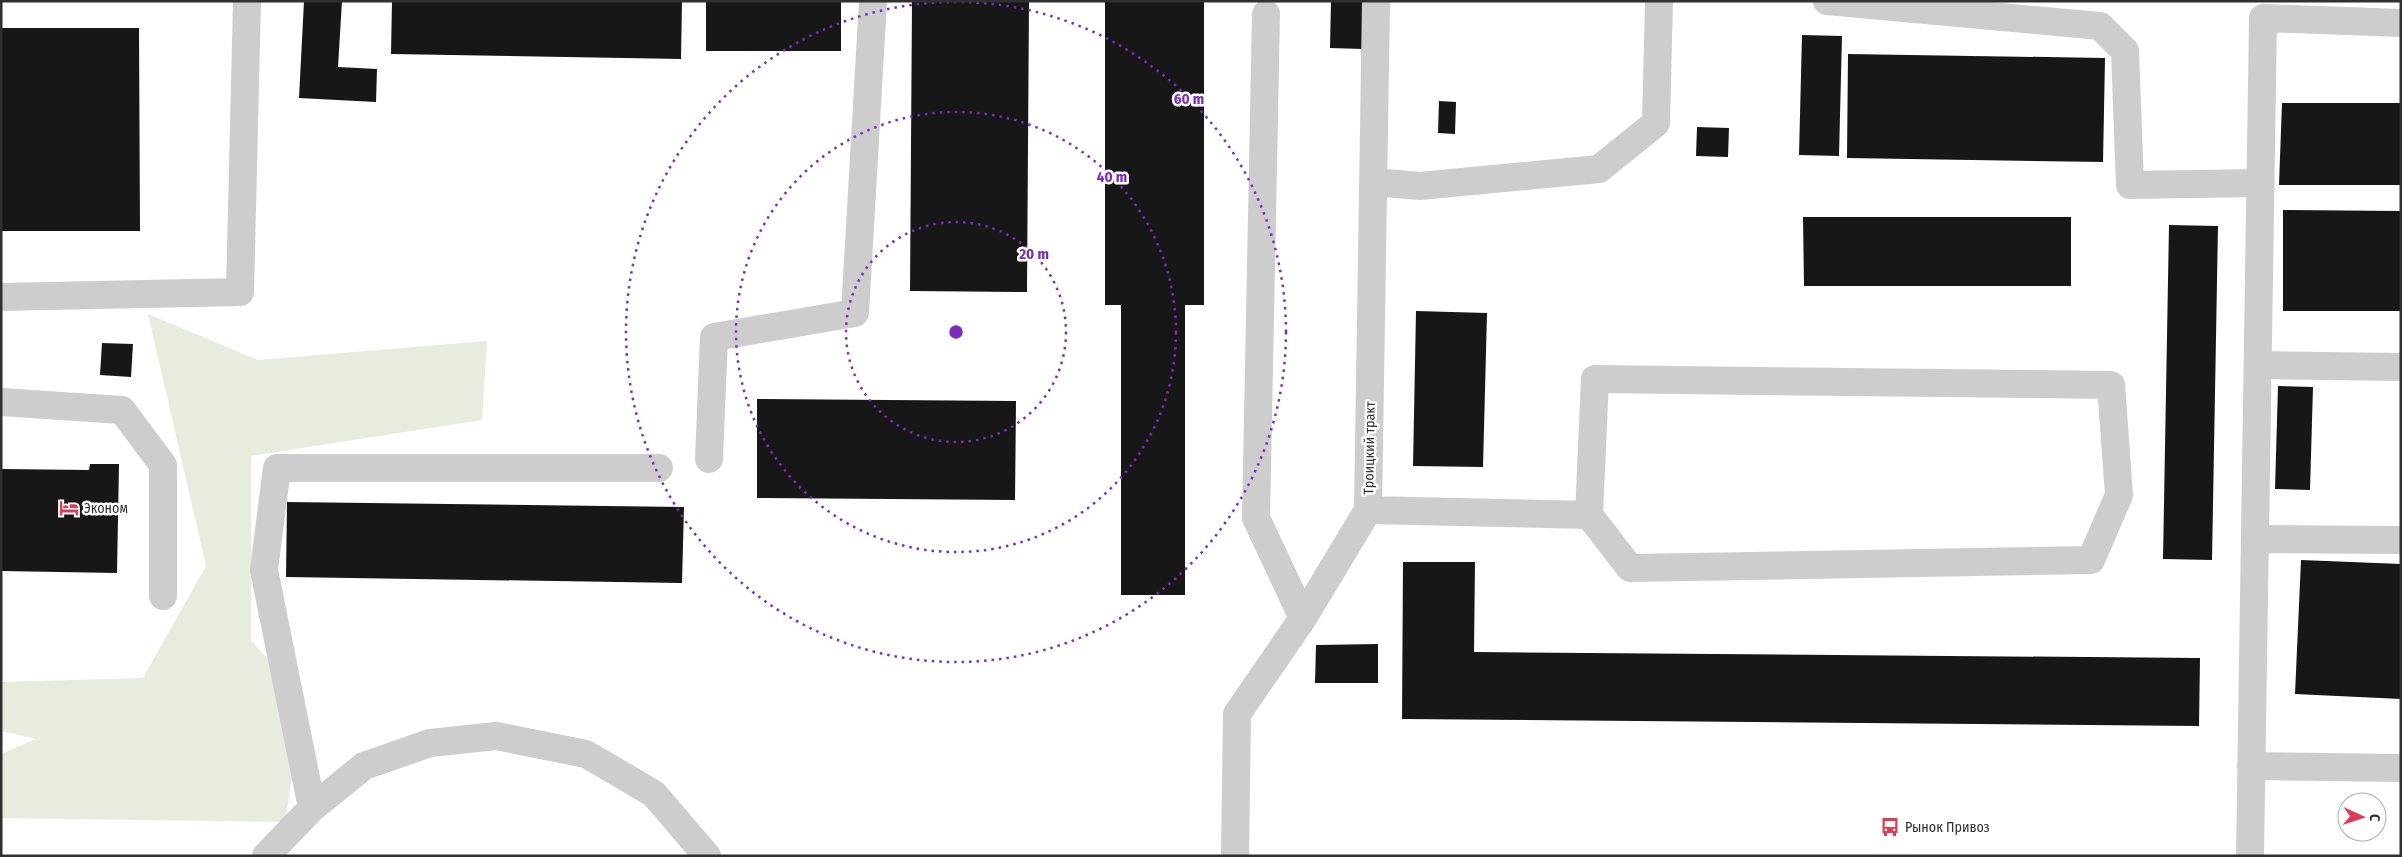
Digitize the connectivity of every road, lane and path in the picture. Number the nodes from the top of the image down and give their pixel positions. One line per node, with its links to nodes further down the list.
1 (247, 1): 11 (street)
2 (873, 1): 15 (street)
3 (1376, 1): 9 (street, Троицкий тракт)
4 (1659, 1): 9 (street)
5 (1827, 1): 10 (street)
6 (2265, 10): 8 (street); 10 (street)
7 (1266, 14): 22 (street)
8 (2401, 23)
9 (1373, 182): 17 (street, Троицкий тракт)
10 (2260, 183): 12 (street)
11 (1, 297)
12 (2258, 365): 13 (street); 19 (street)
13 (2401, 367)
14 (1, 402): 21 (street)
15 (708, 460)
16 (659, 468): 25 (street)
17 (1368, 510): 18 (street); 22 (street, Троицкий тракт)
18 (1589, 515): 18 (street)
19 (2255, 540): 20 (street); 23 (street)
20 (2401, 540)
21 (163, 596)
22 (1304, 618): 28 (street, Троицкий тракт)
23 (2251, 766): 24 (street); 29 (street)
24 (2401, 768)
25 (312, 808): 26 (street); 27 (street)
26 (266, 856)
27 (707, 856)
28 (1235, 856)
29 (2250, 856)

